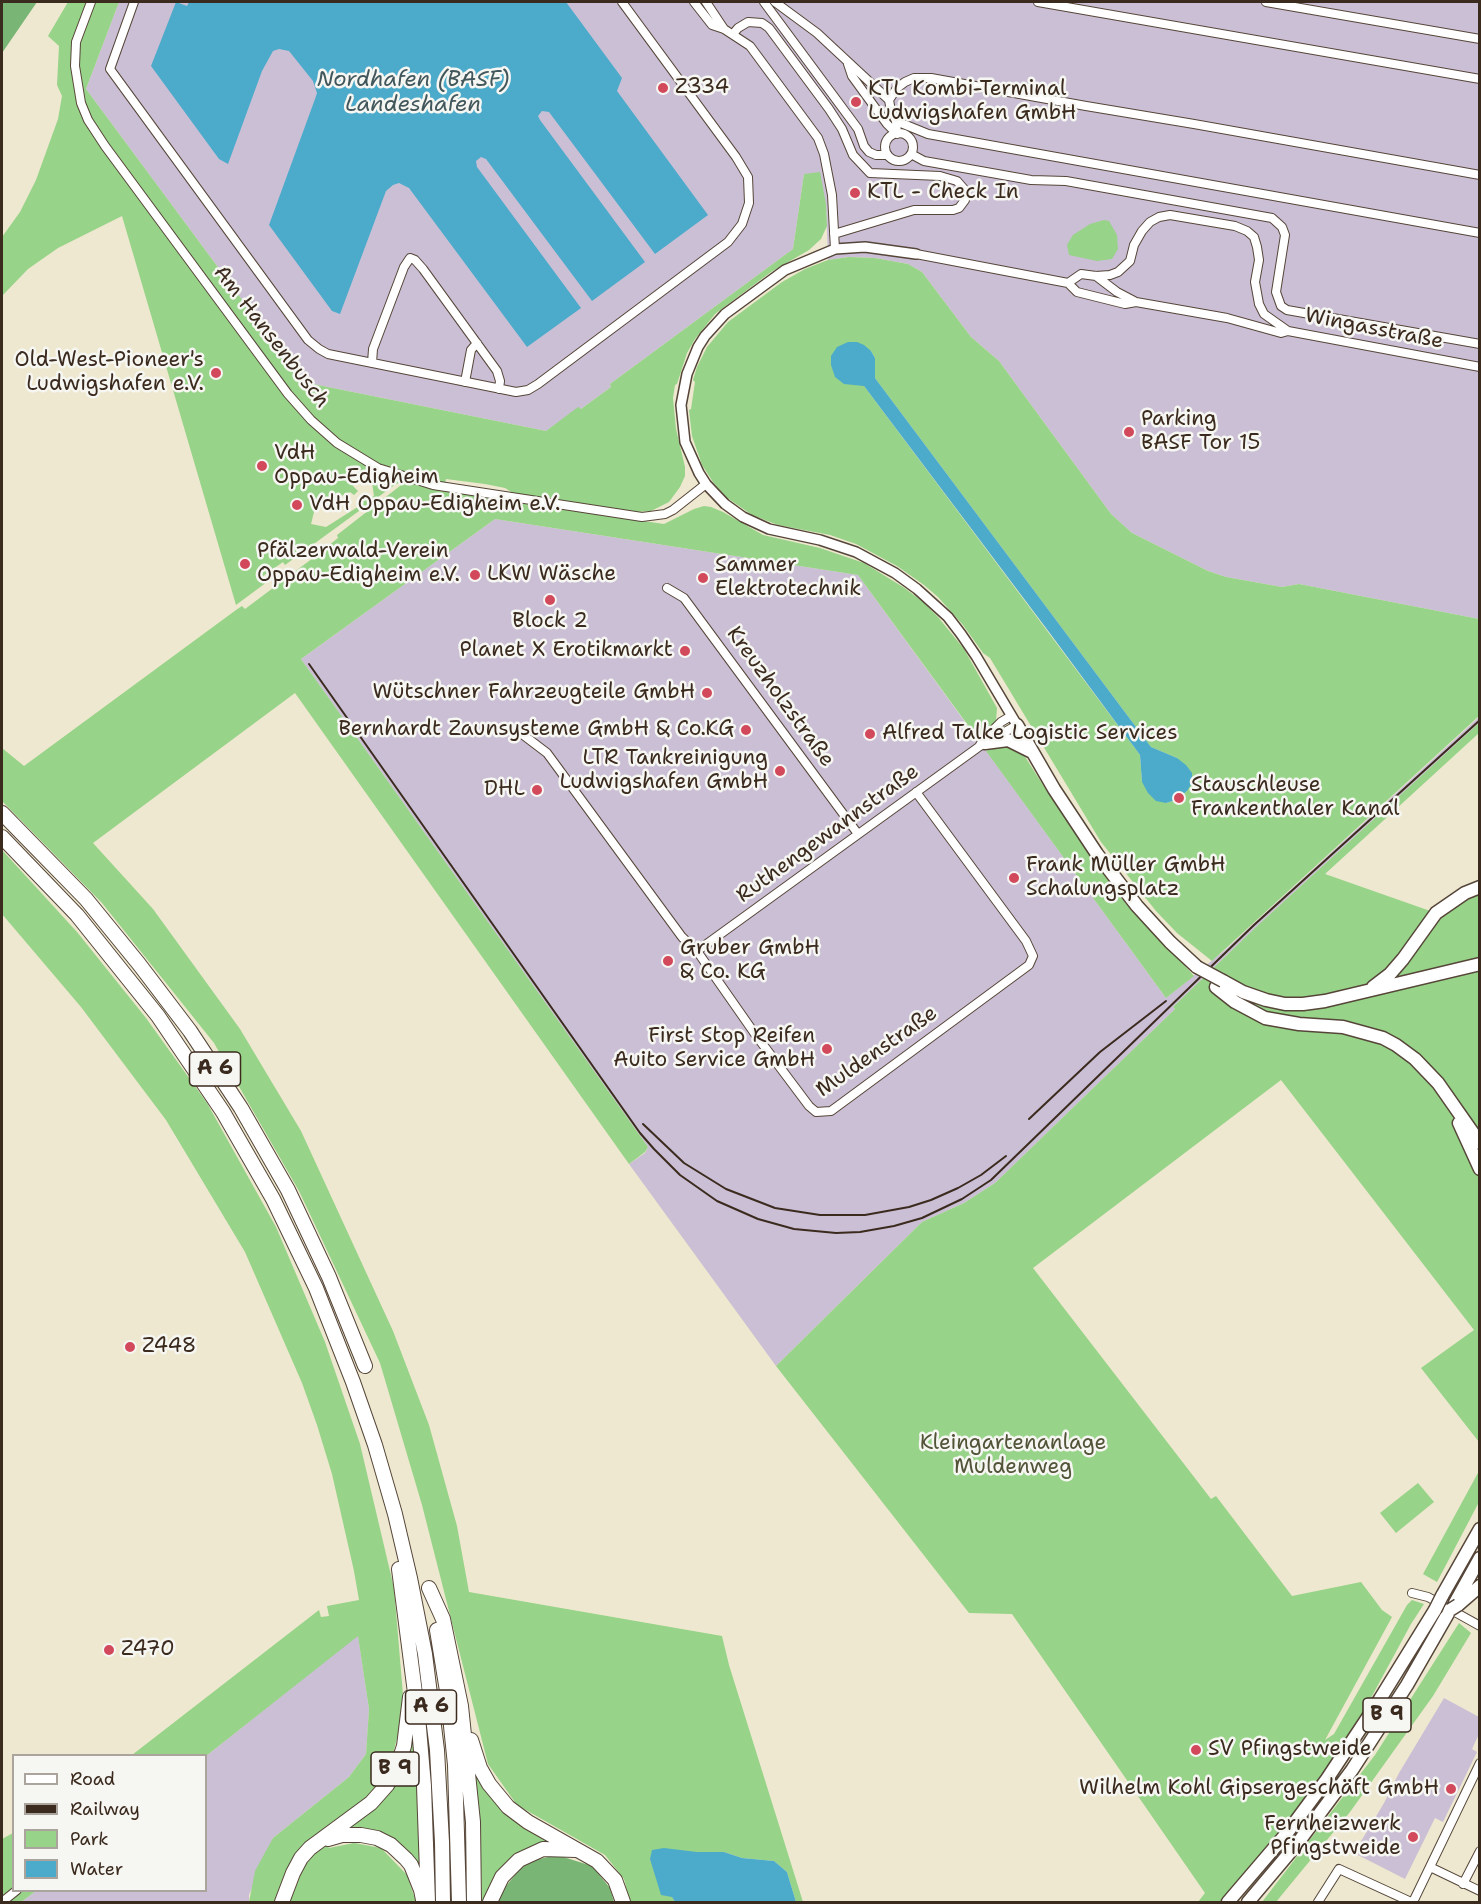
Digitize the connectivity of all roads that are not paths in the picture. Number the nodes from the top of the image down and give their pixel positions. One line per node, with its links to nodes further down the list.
1 (91, 2): 37 (street, Am Hansenbusch)
2 (134, 2): 33 (street)
3 (622, 2): 36 (street)
4 (694, 2): 10 (street)
5 (706, 2): 10 (street)
6 (764, 2): 21 (street)
7 (775, 2): 13 (street)
8 (1038, 2): 14 (street)
9 (1266, 2): 12 (street)
10 (724, 29): 11 (street)
11 (733, 34): 24 (street); 24 (street)
12 (1479, 39)
13 (848, 63): 15 (street); 17 (street)
14 (1479, 79)
15 (888, 100): 16 (street); 22 (street)
16 (896, 121): 17 (street); 18 (street)
17 (897, 134): 19 (street); 21 (street)
18 (928, 134): 19 (street); 23 (street)
19 (912, 143): 20 (street)
20 (911, 154): 21 (street); 32 (street)
21 (887, 155)
22 (1479, 175)
23 (1479, 233)
24 (834, 234): 25 (street)
25 (835, 249): 26 (street); 37 (street)
26 (916, 254): 28 (street)
27 (1096, 276): 28 (street, Wingasstraße); 29 (street); 30 (street, Wingasstraße)
28 (1068, 283): 29 (street)
29 (1136, 302): 30 (street)
30 (1288, 331): 34 (street, Wingasstraße)
31 (477, 343): 33 (street); 35 (street); 36 (street)
32 (1479, 344)
33 (372, 363): 35 (street)
34 (1479, 367)
35 (465, 382): 36 (street)
36 (498, 389)
37 (706, 484): 39 (street)
38 (667, 588): 45 (street, Kreuzholzstraße)
39 (1014, 720): 41 (street, Ruthengewannstraße); 42 (highway)
40 (522, 734): 48 (street, Muldenstraße)
41 (983, 745): 42 (highway); 43 (street, Ruthengewannstraße)
42 (1033, 753): 50 (highway, bridge)
43 (916, 792): 45 (street, Ruthengewannstraße); 48 (street, Muldenstraße)
44 (2, 813): 55 (highway, A 6)
45 (858, 834): 48 (street, Ruthengewannstraße)
46 (2, 837): 56 (highway, A 6)
47 (1479, 888): 51 (highway)
48 (697, 951)
49 (1479, 964): 51 (highway)
50 (1220, 984): 51 (highway); 52 (highway)
51 (1368, 991)
52 (1444, 1092): 53 (highway); 54 (highway)
53 (1479, 1143)
54 (1479, 1169)
55 (365, 1366)
56 (395, 1514): 63 (highway); 77 (highway, A 6)
57 (1479, 1529): 82 (highway, B 9, bridge)
58 (1479, 1558): 61 (highway)
59 (1479, 1586): 61 (highway, B 9)
60 (1412, 1593): 62 (street)
61 (1453, 1609): 83 (highway, B 9)
62 (1479, 1626)
63 (412, 1668): 66 (highway, B 9); 76 (highway)
64 (460, 1706): 67 (highway, A 6); 78 (highway, A 6); 79 (highway)
65 (1479, 1763): 69 (street)
66 (323, 1840): 75 (highway); 76 (highway)
67 (579, 1850): 80 (highway); 81 (highway)
68 (1479, 1851): 70 (street)
69 (1430, 1867): 70 (street); 84 (street)
70 (1463, 1884): 72 (street)
71 (14, 1892): 74 (street)
72 (1479, 1892)
73 (1320, 1901): 84 (street)
74 (2, 1902)
75 (282, 1902)
76 (425, 1902)
77 (443, 1902)
78 (459, 1902)
79 (474, 1902)
80 (490, 1902)
81 (623, 1902)
82 (1228, 1902)
83 (1248, 1902)
84 (1412, 1902)

